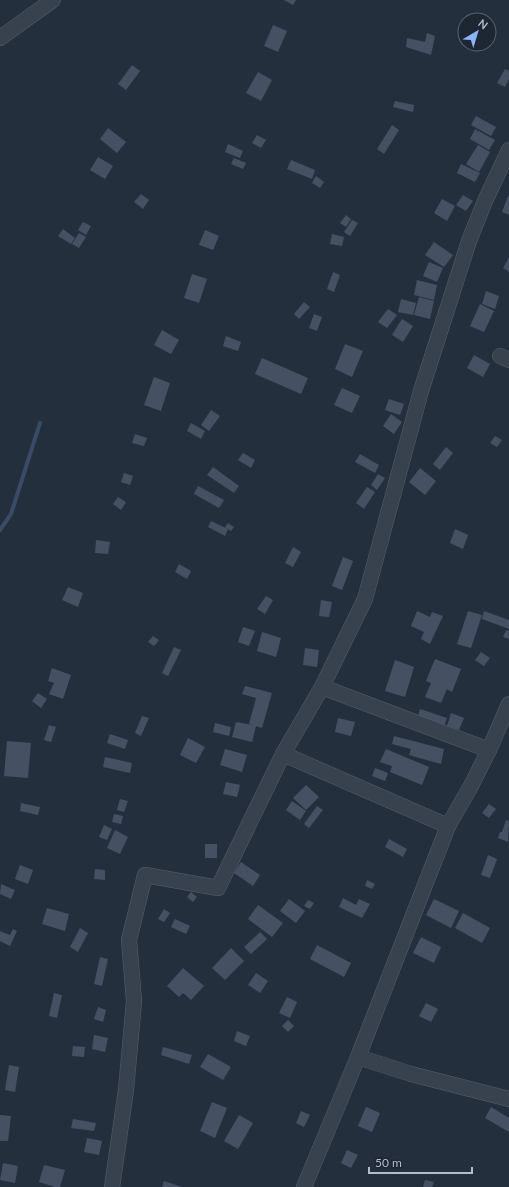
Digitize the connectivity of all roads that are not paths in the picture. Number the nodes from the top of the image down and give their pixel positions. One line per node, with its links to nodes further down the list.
1 (53, 0): 2 (street)
2 (0, 38)
3 (509, 150): 4 (street)
4 (322, 687): 6 (street); 7 (street)
5 (509, 704): 6 (street)
6 (489, 750): 8 (street)
7 (283, 754): 8 (street); 11 (street)
8 (448, 826): 9 (street)
9 (358, 1057): 10 (street); 12 (street)
10 (509, 1099)
11 (112, 1187)
12 (304, 1187)

